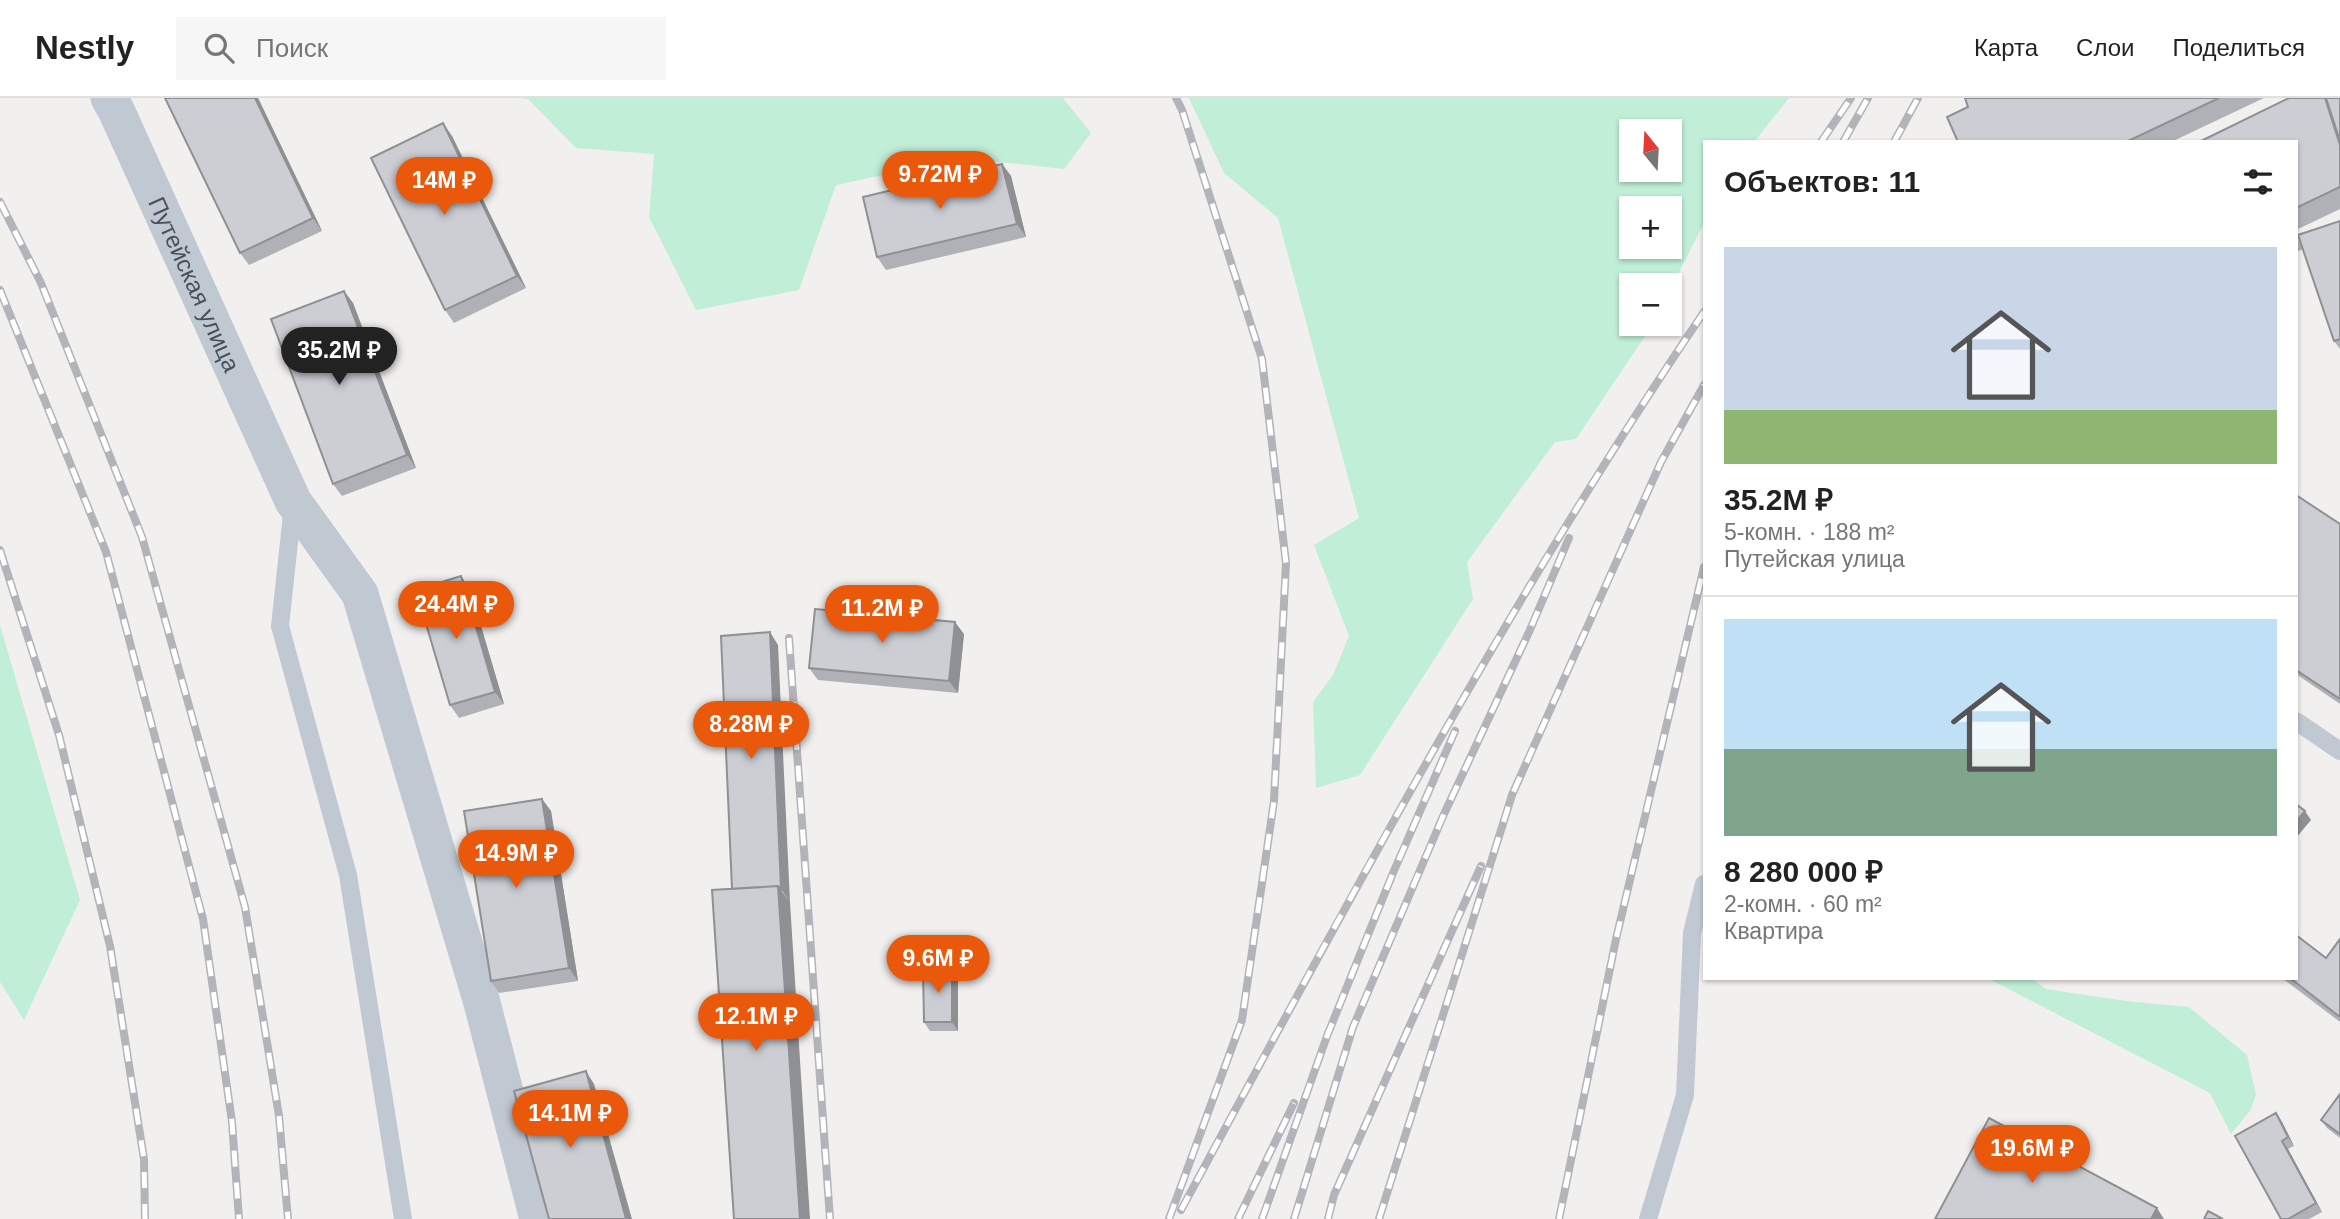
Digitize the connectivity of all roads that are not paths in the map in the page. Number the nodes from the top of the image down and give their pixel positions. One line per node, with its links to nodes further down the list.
1 (109, 98): 2 (street, Путейская улица)
2 (293, 501): 6 (lane); 7 (street, Путейская улица)
3 (2298, 722): 4 (lane)
4 (2340, 751)
5 (1703, 888): 8 (lane)
6 (403, 1219)
7 (538, 1219)
8 (1648, 1219)

